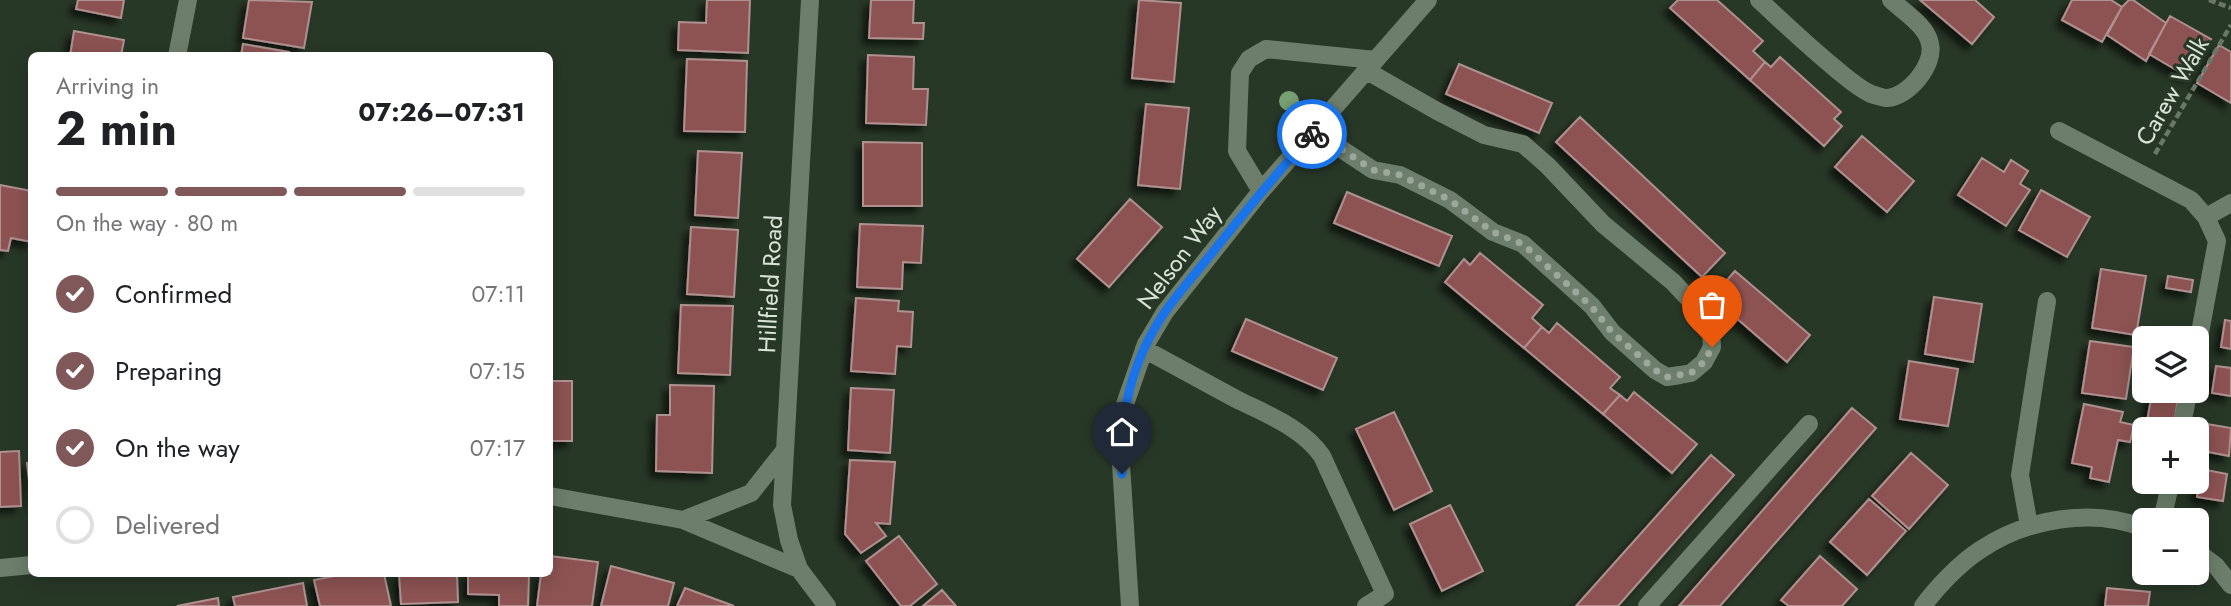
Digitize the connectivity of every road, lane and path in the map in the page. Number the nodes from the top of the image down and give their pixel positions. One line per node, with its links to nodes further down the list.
1 (188, 0): 9 (street)
2 (810, 0): 21 (street, Hillfield Road)
3 (1429, 0): 10 (street, Nelson Way)
4 (1759, 0): 5 (street)
5 (1891, 0)
6 (2209, 0): 7 (path)
7 (2231, 8)
8 (2231, 25): 13 (path, Carew Walk)
9 (178, 52)
10 (1371, 66): 11 (street, Nelson Way); 11 (street); 14 (street)
11 (1314, 131): 14 (street, Nelson Way)
12 (2059, 131): 13 (street)
13 (2143, 175): 16 (street)
14 (1261, 191): 19 (street, Nelson Way)
15 (2231, 203): 16 (street)
16 (2206, 217): 18 (street)
17 (2047, 301): 25 (street)
18 (2201, 326)
19 (1144, 349): 32 (street, Nelson Way); 33 (street)
20 (1810, 424): 34 (street)
21 (785, 450): 23 (street); 29 (street, Hillfield Road)
22 (553, 497): 23 (street)
23 (683, 520): 29 (street)
24 (2132, 523): 25 (street)
25 (2029, 526): 35 (street)
26 (2209, 561): 30 (street)
27 (28, 565): 28 (street)
28 (0, 568)
29 (799, 569): 31 (street)
30 (2231, 585)
31 (827, 606)
32 (1130, 606)
33 (1366, 606)
34 (1647, 606)
35 (1923, 606)

